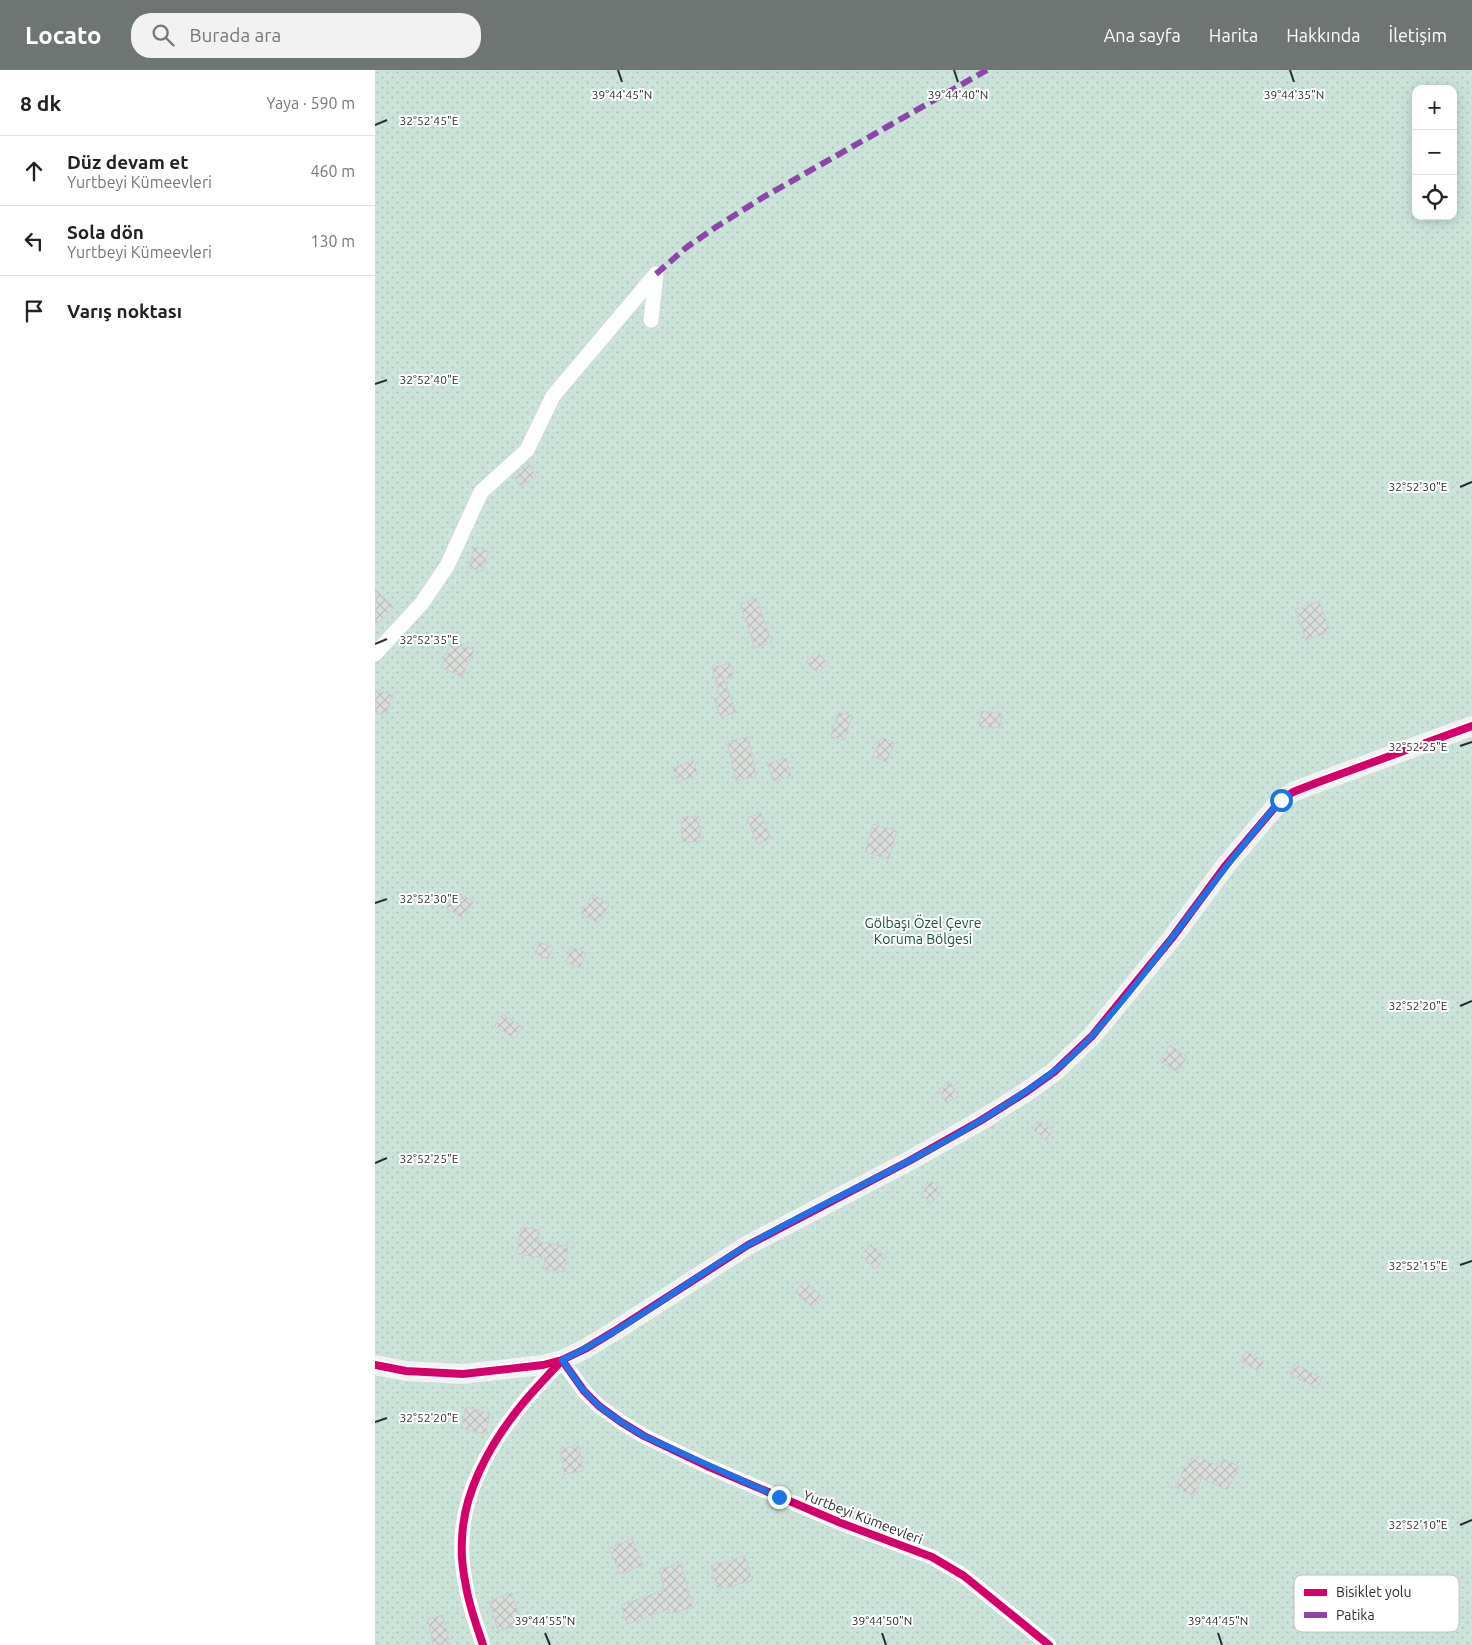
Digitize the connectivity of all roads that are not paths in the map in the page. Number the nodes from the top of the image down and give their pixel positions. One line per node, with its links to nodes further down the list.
1 (651, 320): 2 (street)
2 (375, 654)
3 (1472, 726): 4 (street)
4 (562, 1360): 5 (street); 6 (street); 7 (street, Yurtbeyi Kümeevleri)
5 (375, 1365)
6 (483, 1645)
7 (1049, 1645)

